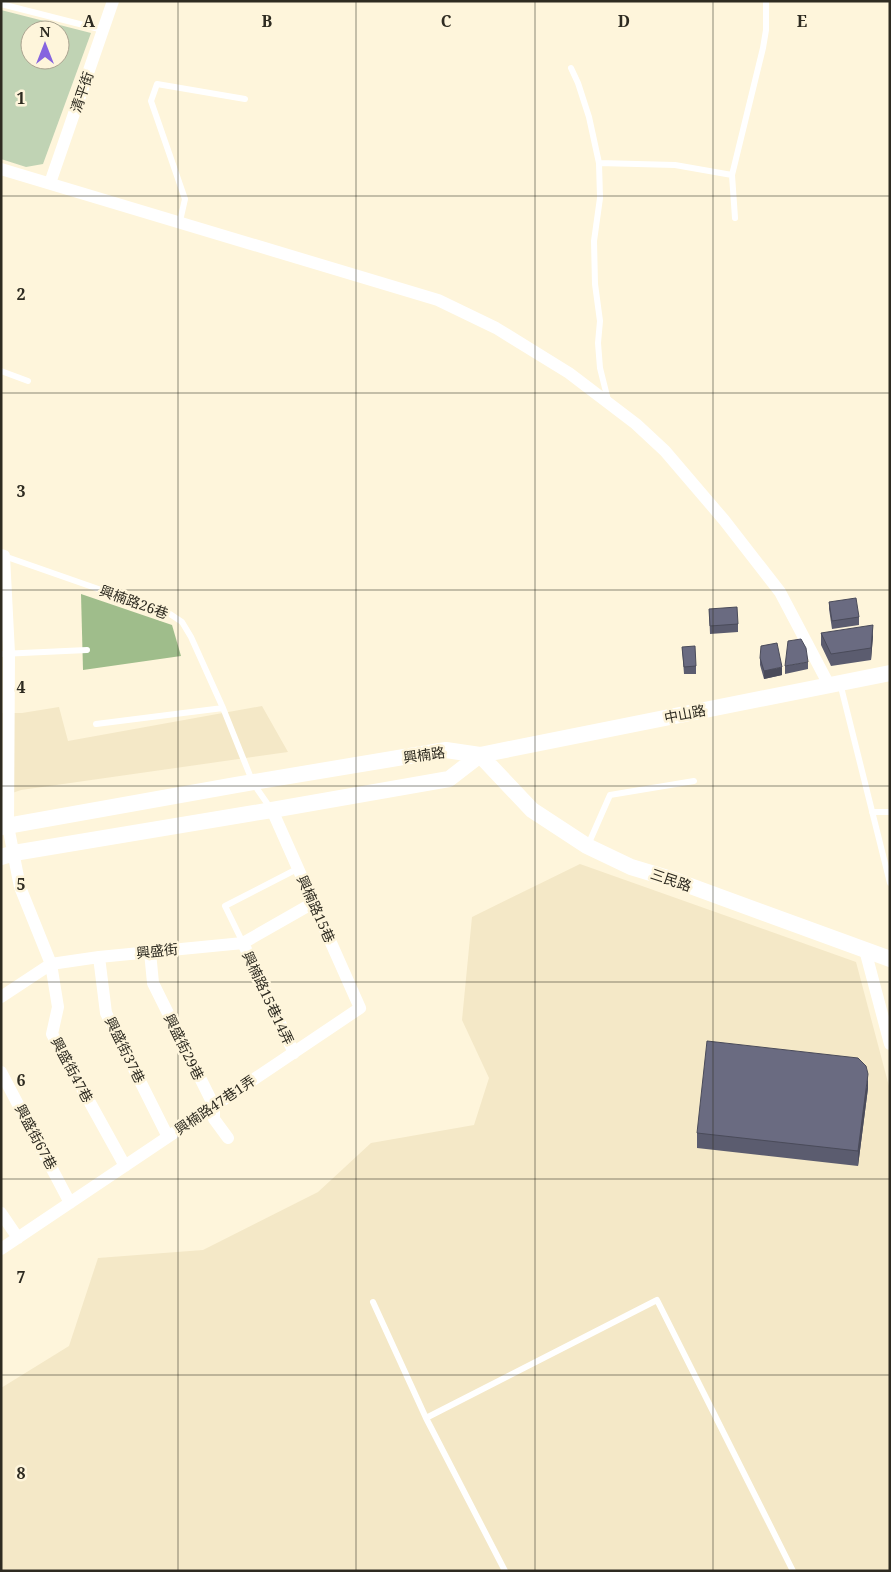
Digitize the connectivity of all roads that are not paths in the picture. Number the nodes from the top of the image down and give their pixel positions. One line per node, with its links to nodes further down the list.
1 (113, 1): 4 (street, 清平街)
2 (766, 1): 9 (lane)
3 (1, 4): 4 (lane)
4 (103, 30): 10 (street, 清平街)
5 (571, 68): 7 (lane)
6 (245, 99): 12 (lane)
7 (599, 163): 9 (lane); 15 (lane)
8 (1, 169): 10 (street)
9 (732, 174): 11 (lane)
10 (50, 183): 12 (street)
11 (735, 218)
12 (180, 221): 15 (street)
13 (1, 371): 14 (lane)
14 (28, 381)
15 (609, 404): 20 (street)
16 (3, 556): 18 (street, 興盛街47巷); 21 (lane, 興楠路26巷)
17 (87, 650): 18 (lane)
18 (5, 653): 29 (street, 興盛街47巷)
19 (890, 673): 20 (street, 中山路)
20 (834, 684): 23 (street, 中山路); 27 (lane)
21 (223, 708): 22 (lane); 25 (lane, 興楠路26巷)
22 (96, 724)
23 (480, 755): 25 (street, 興楠路); 26 (street, 興楠路); 30 (street, 三民路)
24 (694, 781): 30 (lane)
25 (253, 783): 26 (lane, 興楠路26巷); 29 (street, 興楠路)
26 (272, 810): 31 (street, 興楠路); 32 (street, 興楠路15巷)
27 (872, 812): 28 (lane); 33 (lane)
28 (890, 812)
29 (5, 826): 31 (street, 興盛街47巷)
30 (587, 846): 36 (street, 三民路)
31 (8, 855): 40 (street, 興盛街47巷)
32 (297, 869): 34 (street, 興楠路15巷); 35 (lane)
33 (890, 883)
34 (313, 904): 35 (street, 興盛街); 42 (street, 興楠路15巷)
35 (242, 943): 37 (street, 興盛街); 44 (street, 興楠路15巷14弄)
36 (864, 950): 39 (street, 三民路); 43 (street)
37 (150, 952): 38 (street, 興盛街); 46 (street, 興盛街29巷)
38 (99, 957): 40 (street, 興盛街); 47 (street, 興盛街37巷)
39 (890, 959)
40 (51, 964): 41 (street, 興盛街); 49 (street, 興盛街47巷)
41 (1, 998)
42 (360, 1008): 44 (street, 興楠路47巷1弄)
43 (890, 1044)
44 (294, 1053): 46 (street, 興楠路47巷1弄)
45 (1, 1072): 50 (street, 興盛街67巷)
46 (214, 1106): 47 (street, 興楠路47巷1弄); 48 (street, 興盛街29巷)
47 (168, 1137): 49 (street, 興楠路47巷1弄)
48 (228, 1138)
49 (125, 1166): 50 (street, 興楠路47巷1弄)
50 (70, 1203): 52 (street, 興楠路47巷1弄)
51 (1, 1213): 52 (street)
52 (18, 1238): 53 (street, 興楠路47巷1弄)
53 (1, 1249)
54 (373, 1302): 55 (lane)
55 (426, 1418): 56 (lane); 57 (lane)
56 (505, 1571)
57 (793, 1571)

